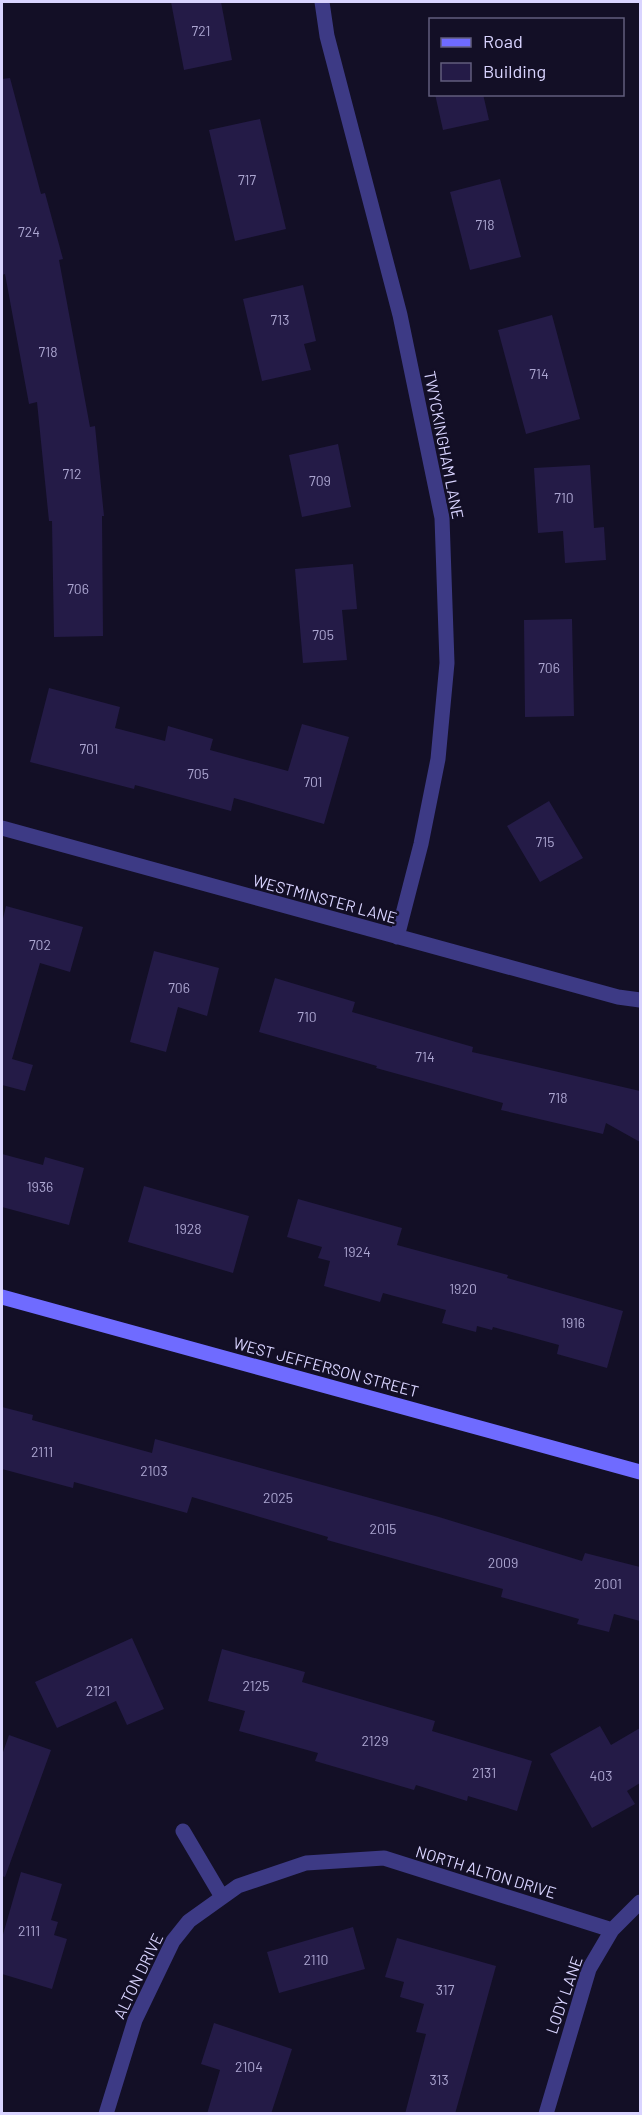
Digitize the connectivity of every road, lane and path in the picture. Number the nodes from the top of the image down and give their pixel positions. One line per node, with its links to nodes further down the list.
1 (322, 2): 3 (street, TWYCKINGHAM LANE)
2 (2, 828): 3 (street, WESTMINSTER LANE)
3 (397, 937): 4 (street, WESTMINSTER LANE)
4 (640, 1000)
5 (2, 1297): 6 (street, WEST JEFFERSON STREET)
6 (640, 1472)
7 (183, 1831): 9 (street)
8 (349, 1860): 9 (street, ALTON DRIVE); 11 (street, NORTH ALTON DRIVE)
9 (222, 1897): 12 (street, ALTON DRIVE)
10 (640, 1902): 11 (street, LODY LANE)
11 (612, 1930): 13 (street, LODY LANE)
12 (106, 2114)
13 (546, 2114)

